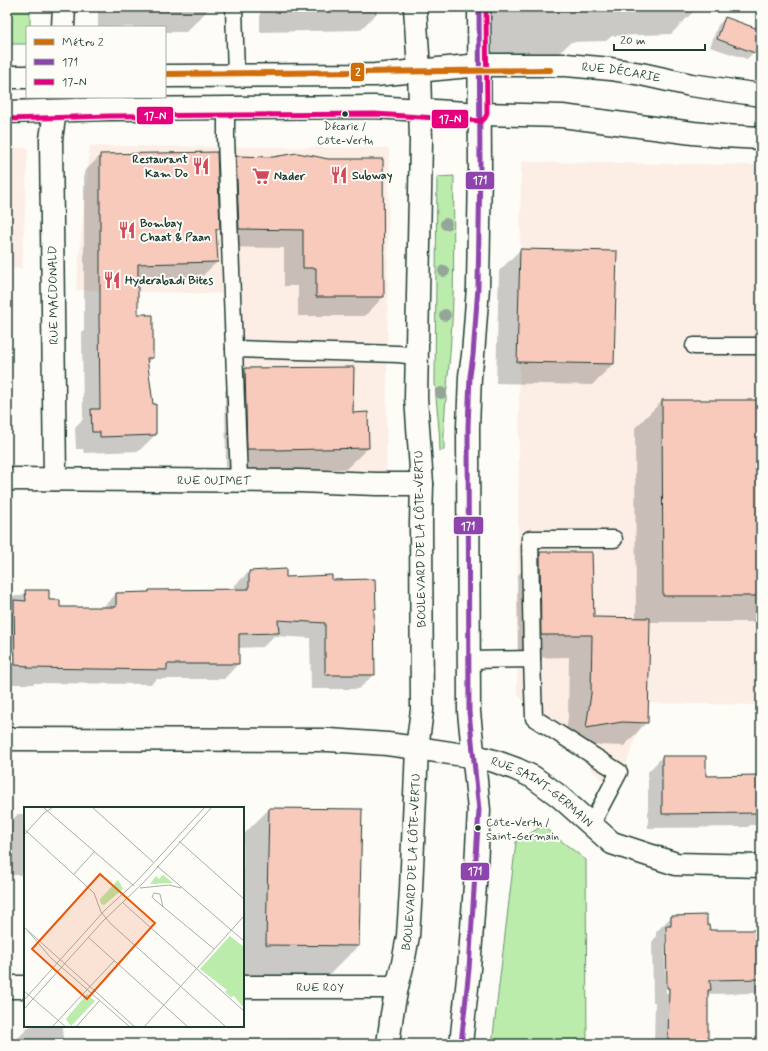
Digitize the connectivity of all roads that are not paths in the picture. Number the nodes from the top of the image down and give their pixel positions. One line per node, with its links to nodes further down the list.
1 (64, 7): 5 (street)
2 (234, 7): 9 (lane)
3 (415, 7): 7 (street, BOULEVARD DE LA CÔTE-VERTU)
4 (479, 7): 6 (street)
5 (63, 26)
6 (480, 65): 7 (street, RUE DÉCARIE); 12 (street, RUE DÉCARIE); 17 (street)
7 (419, 70): 9 (street, RUE DÉCARIE); 15 (street, BOULEVARD DE LA CÔTE-VERTU)
8 (166, 76): 9 (street, RUE DÉCARIE)
9 (236, 76)
10 (7, 77): 11 (street)
11 (26, 77)
12 (761, 95)
13 (56, 104): 14 (street); 16 (street); 24 (street, RUE MACDONALD)
14 (226, 108): 15 (street); 21 (lane)
15 (420, 110): 17 (street); 22 (street, BOULEVARD DE LA CÔTE-VERTU)
16 (7, 112)
17 (480, 114): 18 (street); 29 (street)
18 (761, 138)
19 (694, 346): 20 (lane)
20 (761, 346)
21 (234, 349): 22 (lane); 25 (lane)
22 (416, 356): 26 (street, BOULEVARD DE LA CÔTE-VERTU)
23 (7, 479): 24 (street, RUE OUIMET)
24 (55, 479): 25 (street, RUE OUIMET)
25 (239, 480): 26 (street, RUE OUIMET)
26 (422, 484): 31 (street, BOULEVARD DE LA CÔTE-VERTU)
27 (614, 540): 28 (lane)
28 (532, 659): 29 (lane); 33 (lane)
29 (470, 660): 32 (street)
30 (7, 739): 31 (street, RUE SAINT-GERMAIN)
31 (416, 748): 32 (street, RUE SAINT-GERMAIN); 38 (street, BOULEVARD DE LA CÔTE-VERTU)
32 (474, 757): 33 (street, RUE SAINT-GERMAIN); 40 (street)
33 (591, 825): 34 (street, RUE SAINT-GERMAIN)
34 (761, 866)
35 (7, 987): 36 (street)
36 (24, 987)
37 (244, 987): 38 (street, RUE ROY)
38 (397, 987): 39 (street, BOULEVARD DE LA CÔTE-VERTU)
39 (388, 1044)
40 (461, 1044)

